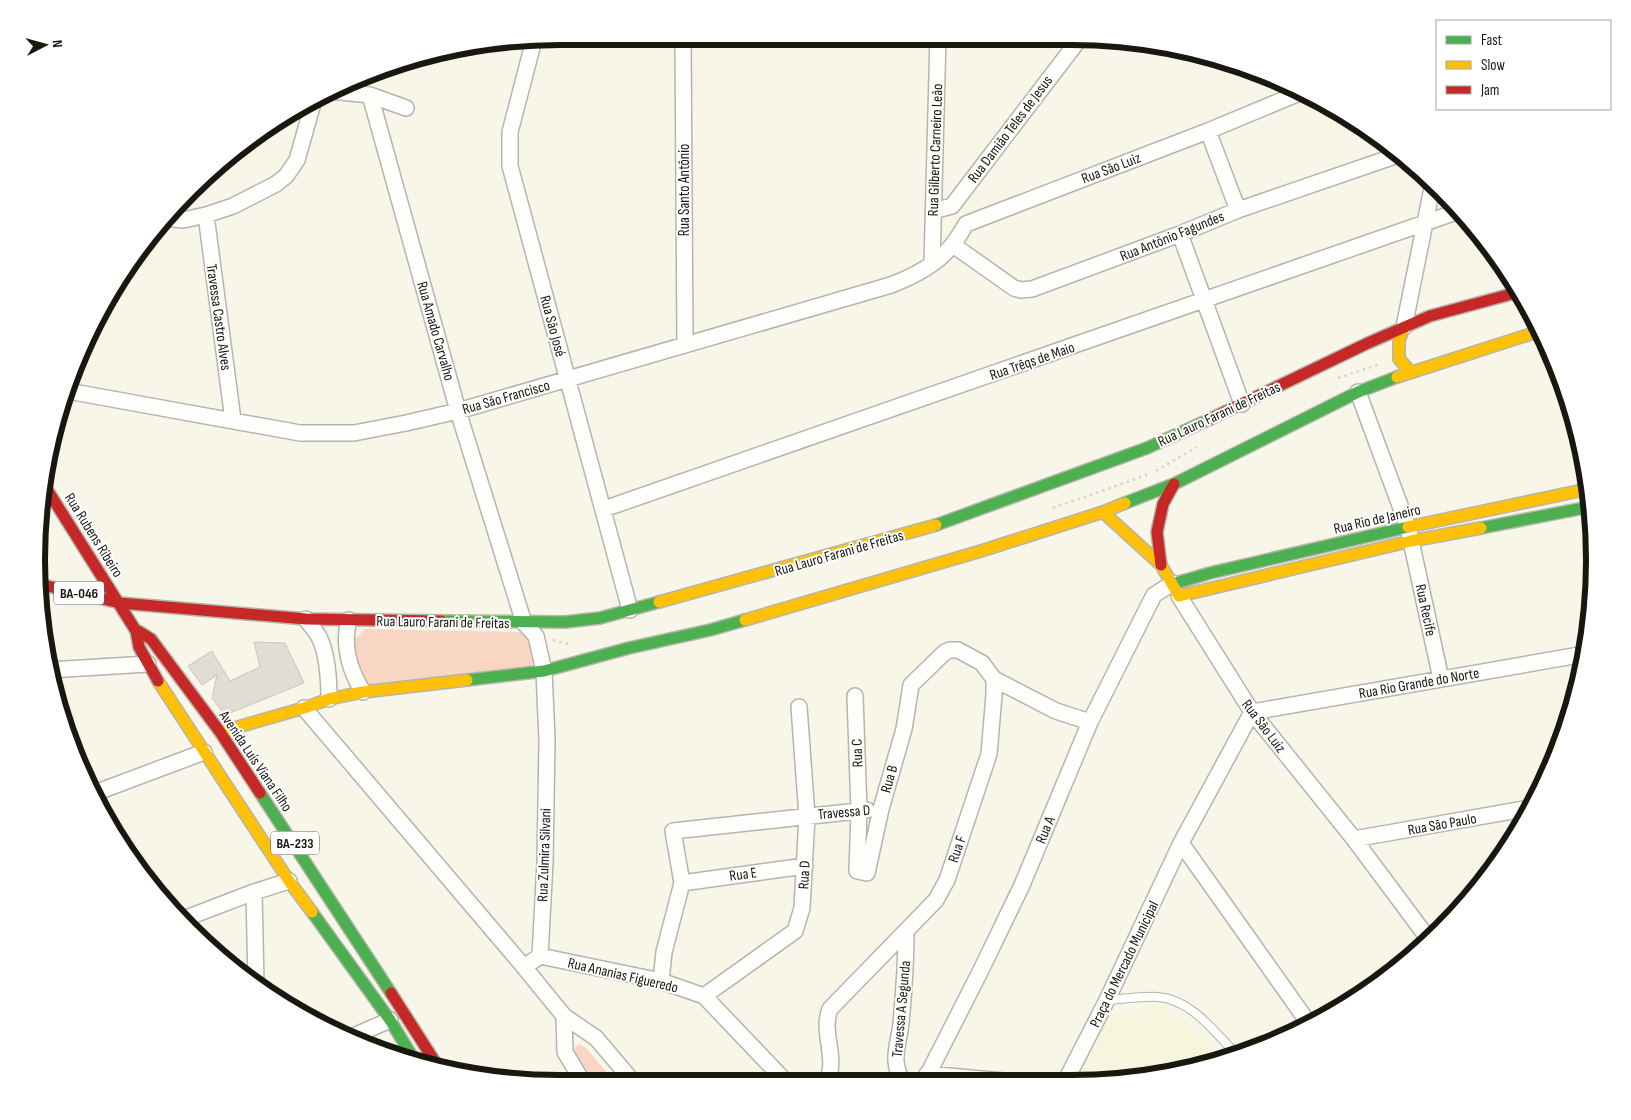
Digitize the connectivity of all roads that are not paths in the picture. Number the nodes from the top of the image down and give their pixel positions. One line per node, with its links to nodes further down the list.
1 (683, 45): 29 (street, Rua Santo Antônio)
2 (938, 45): 15 (street, Rua Gilberto Carneiro Leão)
3 (1075, 45): 13 (street, Rua Damião Teles de Jesus)
4 (532, 46): 33 (street, Rua São José)
5 (344, 93): 7 (street)
6 (1293, 95): 10 (street, Rua São Luiz)
7 (370, 96): 8 (street); 38 (street, Rua Amado Carvalho)
8 (406, 108)
9 (311, 109): 17 (street)
10 (1208, 131): 14 (street); 20 (street, Rua São Luiz)
11 (1390, 155): 14 (street, Rua Antônio Fagundes)
12 (1431, 192): 19 (street)
13 (952, 206): 15 (street); 20 (street)
14 (1238, 210): 21 (street, Rua Antônio Fagundes)
15 (933, 211): 23 (street, Rua Gilberto Carneiro Leão)
16 (1452, 213): 19 (street, Rua Trêqs de Maio)
17 (206, 215): 18 (street); 39 (street, Travessa Castro Alves)
18 (174, 219)
19 (1426, 222): 25 (street, Rua Trêqs de Maio); 26 (street)
20 (966, 224): 22 (street)
21 (1180, 234): 22 (street, Rua Antônio Fagundes); 25 (street)
22 (953, 245): 23 (street)
23 (932, 264): 29 (street, Rua São Francisco)
24 (1511, 294): 26 (street, Rua Lauro Farani de Freitas)
25 (1204, 301): 37 (street); 44 (street, Rua Trêqs de Maio)
26 (1404, 327): 28 (street, Rua Lauro Farani de Freitas); 32 (street)
27 (1533, 333): 32 (street)
28 (1368, 343): 30 (street); 37 (street, Rua Lauro Farani de Freitas)
29 (685, 344): 33 (street, Rua São Francisco)
30 (1382, 350)
31 (1388, 362): 34 (street)
32 (1411, 372): 34 (street)
33 (567, 379): 38 (street, Rua São Francisco); 44 (street, Rua São José)
34 (1384, 382): 36 (street)
35 (73, 392): 39 (street, Rua São Francisco)
36 (1358, 392): 40 (street); 46 (street, Rua Recife)
37 (1242, 404): 53 (street, Rua Lauro Farani de Freitas)
38 (458, 411): 39 (street, Rua São Francisco); 56 (street, Rua Amado Carvalho)
39 (233, 420)
40 (1174, 484): 45 (street); 47 (street)
41 (1582, 492): 46 (street, Rua Rio de Janeiro)
42 (49, 494): 52 (street, Rua Rubens Ribeiro / BA-233)
43 (1583, 508): 46 (street, Rua Rio de Janeiro)
44 (604, 509): 53 (street, Rua São José)
45 (1102, 512): 47 (street, Rua São Luiz); 61 (street)
46 (1409, 534): 51 (street, Rua Rio de Janeiro); 63 (street, Rua Recife)
47 (1161, 564): 51 (street, Rua São Luiz)
48 (72, 579): 50 (street)
49 (46, 585): 50 (street, BA-046)
50 (55, 587): 52 (street, BA-046)
51 (1176, 590): 69 (street, Rua São Luiz); 70 (street, Rua A)
52 (120, 604): 54 (street, Rua Lauro Farani de Freitas); 57 (street, Avenida Luís Viana Filho / BA-233)
53 (630, 610): 56 (street, Rua Lauro Farani de Freitas)
54 (306, 619): 55 (street, Rua Lauro Farani de Freitas); 66 (street)
55 (349, 620): 56 (street, Rua Lauro Farani de Freitas); 64 (street)
56 (524, 623): 61 (street, Rua Zulmira Silvani)
57 (136, 631): 59 (street, Avenida Luís Viana Filho / BA-233); 71 (street, Avenida Luís Viana Filho / BA-233)
58 (1577, 656): 63 (street, Rua Rio Grande do Norte)
59 (148, 664): 60 (street); 72 (street, Avenida Luís Viana Filho / BA-233)
60 (57, 669)
61 (544, 671): 64 (street); 88 (street, Rua Zulmira Silvani)
62 (994, 679): 70 (street); 74 (street, Rua B); 86 (street, Rua F)
63 (1441, 679): 69 (street, Rua Rio Grande do Norte)
64 (362, 692): 66 (street)
65 (855, 696): 76 (street, Rua C)
66 (329, 699): 68 (street)
67 (799, 707): 77 (street, Rua D)
68 (304, 708): 71 (street); 89 (street)
69 (1252, 712): 78 (street, Rua São Luiz); 79 (street, Praça do Mercado Municipal)
70 (1090, 722): 106 (street, Rua A)
71 (220, 732): 72 (street); 100 (street, Avenida Luís Viana Filho / BA-233)
72 (201, 747): 73 (street); 82 (street, Avenida Luís Viana Filho / BA-233)
73 (99, 791)
74 (881, 808): 76 (street, Travessa D); 81 (street, Rua B)
75 (1522, 809): 78 (street, Rua São Paulo)
76 (859, 811): 77 (street, Travessa D); 81 (street, Rua C)
77 (807, 816): 80 (street, Rua D); 83 (street, Travessa D)
78 (1354, 839): 87 (street, Rua São Luiz)
79 (1181, 843): 93 (street, Praça do Mercado Municipal); 95 (street)
80 (804, 866): 83 (street, Rua E); 92 (street, Rua D)
81 (867, 873)
82 (289, 881): 84 (street); 96 (street, Avenida Luís Viana Filho / BA-233)
83 (682, 883): 91 (street)
84 (254, 892): 85 (street); 90 (street)
85 (189, 917)
86 (906, 931): 104 (street, Rua F); 105 (street, Travessa A Segunda)
87 (1425, 933)
88 (540, 956): 89 (street); 91 (street, Rua Ananias Figueredo)
89 (524, 967): 94 (street)
90 (256, 976)
91 (661, 981): 92 (street, Rua Ananias Figueredo)
92 (704, 996): 103 (street, Rua Ananias Figueredo)
93 (1107, 1000): 98 (lane); 107 (street, Praça do Mercado Municipal)
94 (564, 1016): 101 (street); 102 (street)
95 (1305, 1018)
96 (390, 1020): 97 (street); 99 (street, Avenida Luís Viana Filho / BA-233)
97 (358, 1034)
98 (1232, 1049)
99 (410, 1052)
100 (433, 1058)
101 (578, 1075)
102 (627, 1075)
103 (779, 1075)
104 (829, 1075)
105 (899, 1075)
106 (927, 1075)
107 (1069, 1075)

